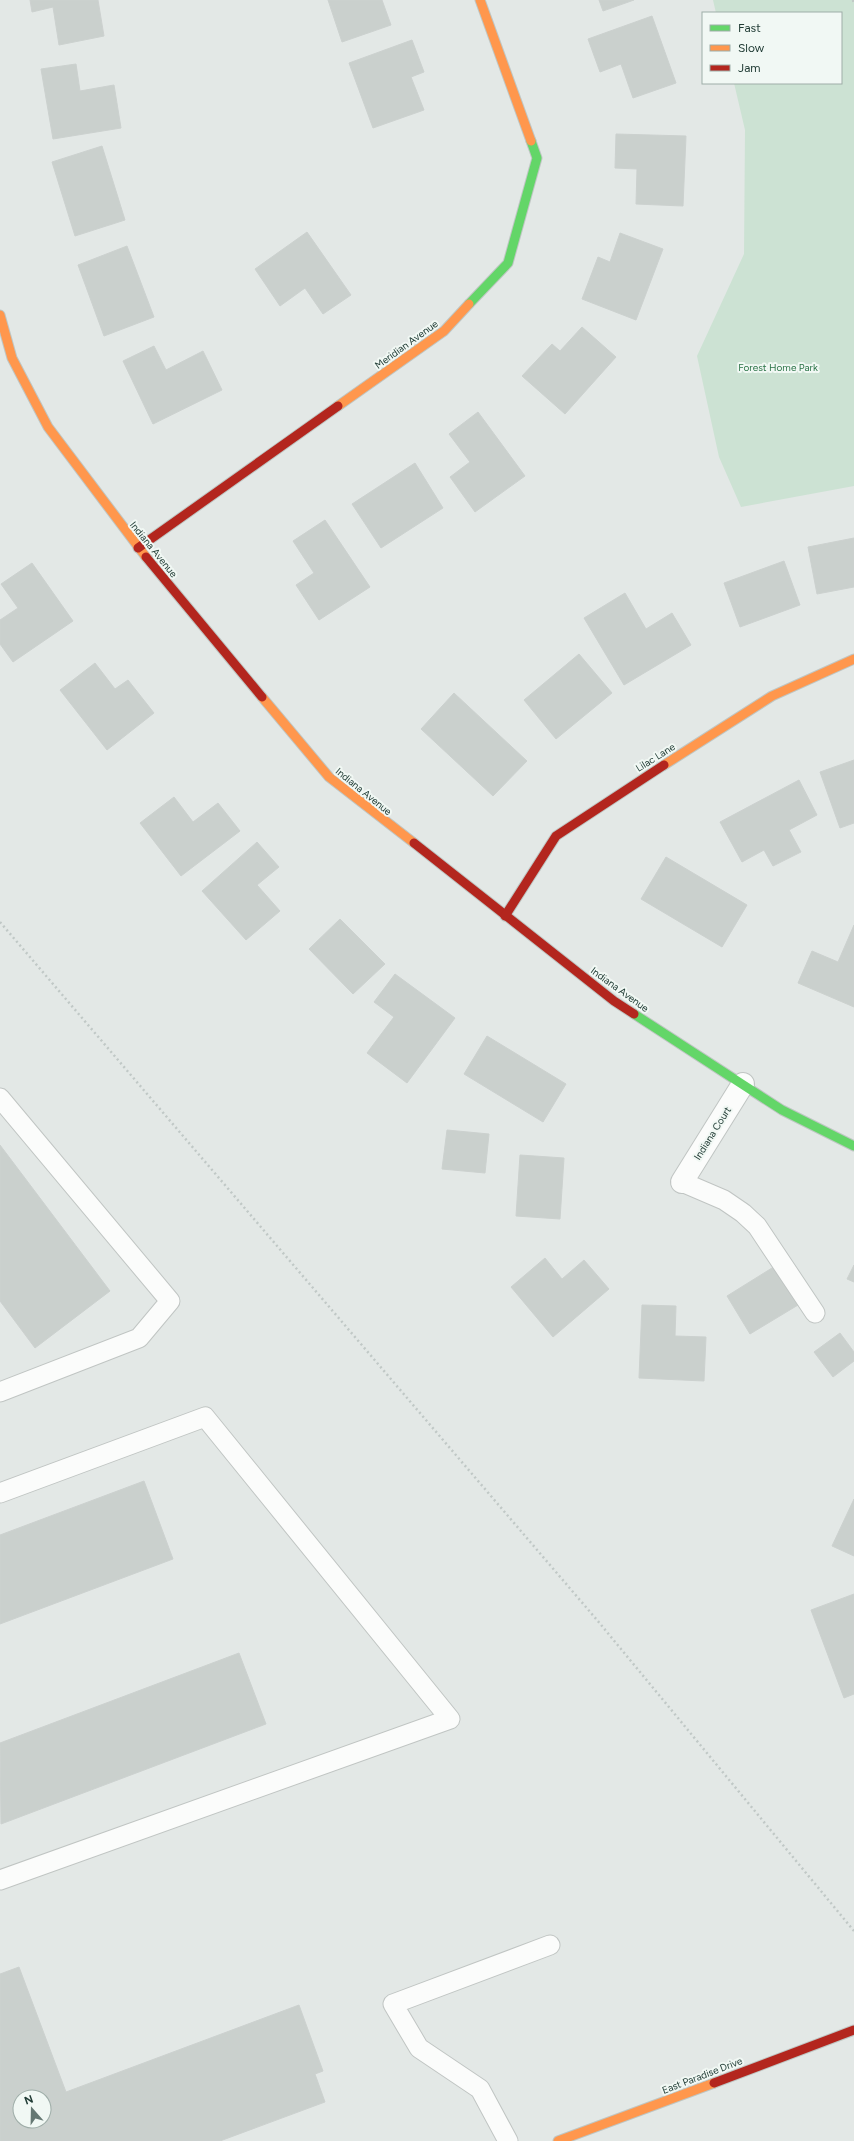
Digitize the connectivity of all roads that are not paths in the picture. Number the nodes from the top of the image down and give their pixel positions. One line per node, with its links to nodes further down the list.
1 (480, 0): 3 (street, Meridian Avenue)
2 (0, 315): 3 (street, Indiana Avenue)
3 (138, 548): 5 (street, Indiana Avenue)
4 (854, 659): 5 (street, Lilac Lane)
5 (505, 916): 6 (street, Indiana Avenue)
6 (743, 1084): 8 (street, Indiana Avenue); 9 (street, Indiana Court)
7 (0, 1098): 11 (lane)
8 (854, 1146)
9 (682, 1182): 10 (lane)
10 (815, 1313)
11 (0, 1392)
12 (0, 1493): 13 (lane)
13 (0, 1880)
14 (550, 1945): 16 (lane)
15 (854, 2030): 17 (street, East Paradise Drive)
16 (508, 2141)
17 (558, 2141)

